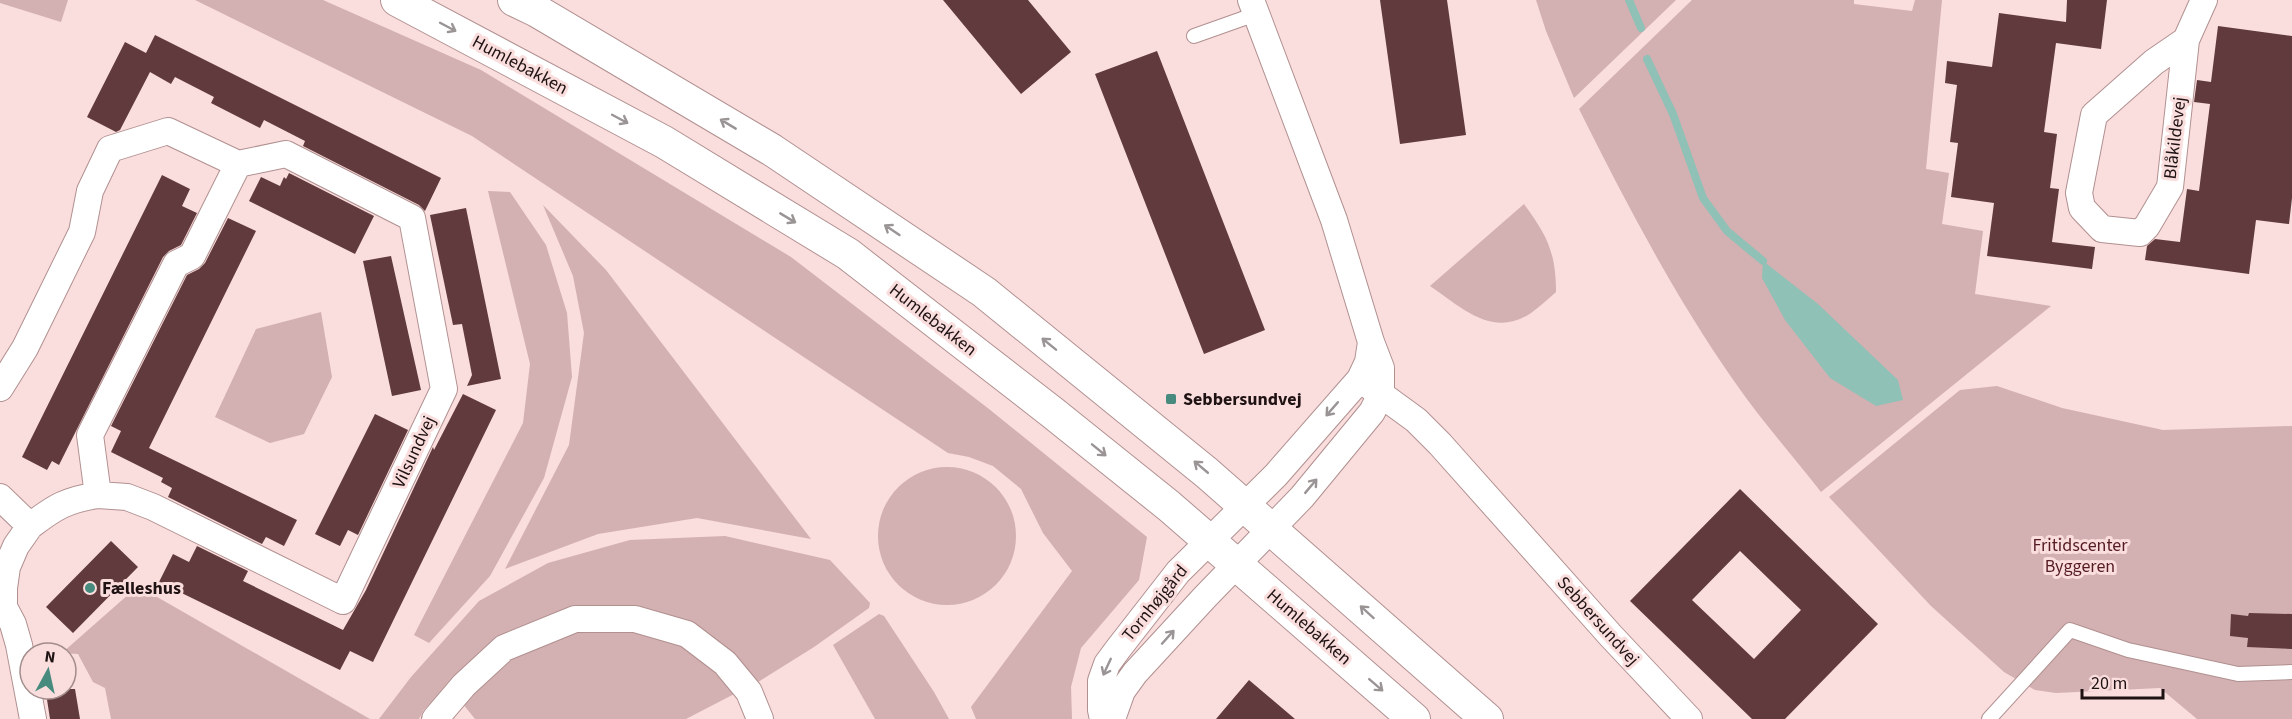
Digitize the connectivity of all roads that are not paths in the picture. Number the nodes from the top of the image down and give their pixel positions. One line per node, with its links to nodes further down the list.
1 (397, 0): 17 (street, Humlebakken, one-way to 17)
2 (514, 0): 14 (street, one-way to 2)
3 (2204, 0): 6 (street, Blåkildevej)
4 (1254, 7): 5 (lane); 8 (street)
5 (1194, 36)
6 (2186, 40): 6 (street, Blåkildevej)
7 (238, 164): 10 (street); 12 (street); 12 (street, Vilsundvej)
8 (1371, 342): 9 (street); 11 (street)
9 (1360, 379): 11 (street, Sebbersundvej); 14 (street, one-way to 14)
10 (0, 388)
11 (1381, 394): 16 (street, one-way to 11); 28 (street, Sebbersundvej)
12 (98, 495): 15 (street, Vilsundvej)
13 (0, 497): 15 (street)
14 (1245, 506): 16 (street); 17 (street, Tornhøjgård)
15 (30, 526): 19 (street, Vilsundvej)
16 (1271, 529): 18 (street, Tornhøjgård); 27 (street, one-way to 16)
17 (1209, 540): 18 (street, Humlebakken); 24 (street, Tornhøjgård, one-way to 24)
18 (1237, 564): 25 (street, Tornhøjgård, one-way to 18); 26 (street, Humlebakken, one-way to 26)
19 (7, 625): 22 (street, Vilsundvej)
20 (2292, 672): 29 (lane)
21 (445, 715): 23 (street)
22 (33, 719)
23 (760, 719)
24 (1104, 719)
25 (1112, 719)
26 (1414, 719)
27 (1487, 719)
28 (1689, 719)
29 (1989, 719)

